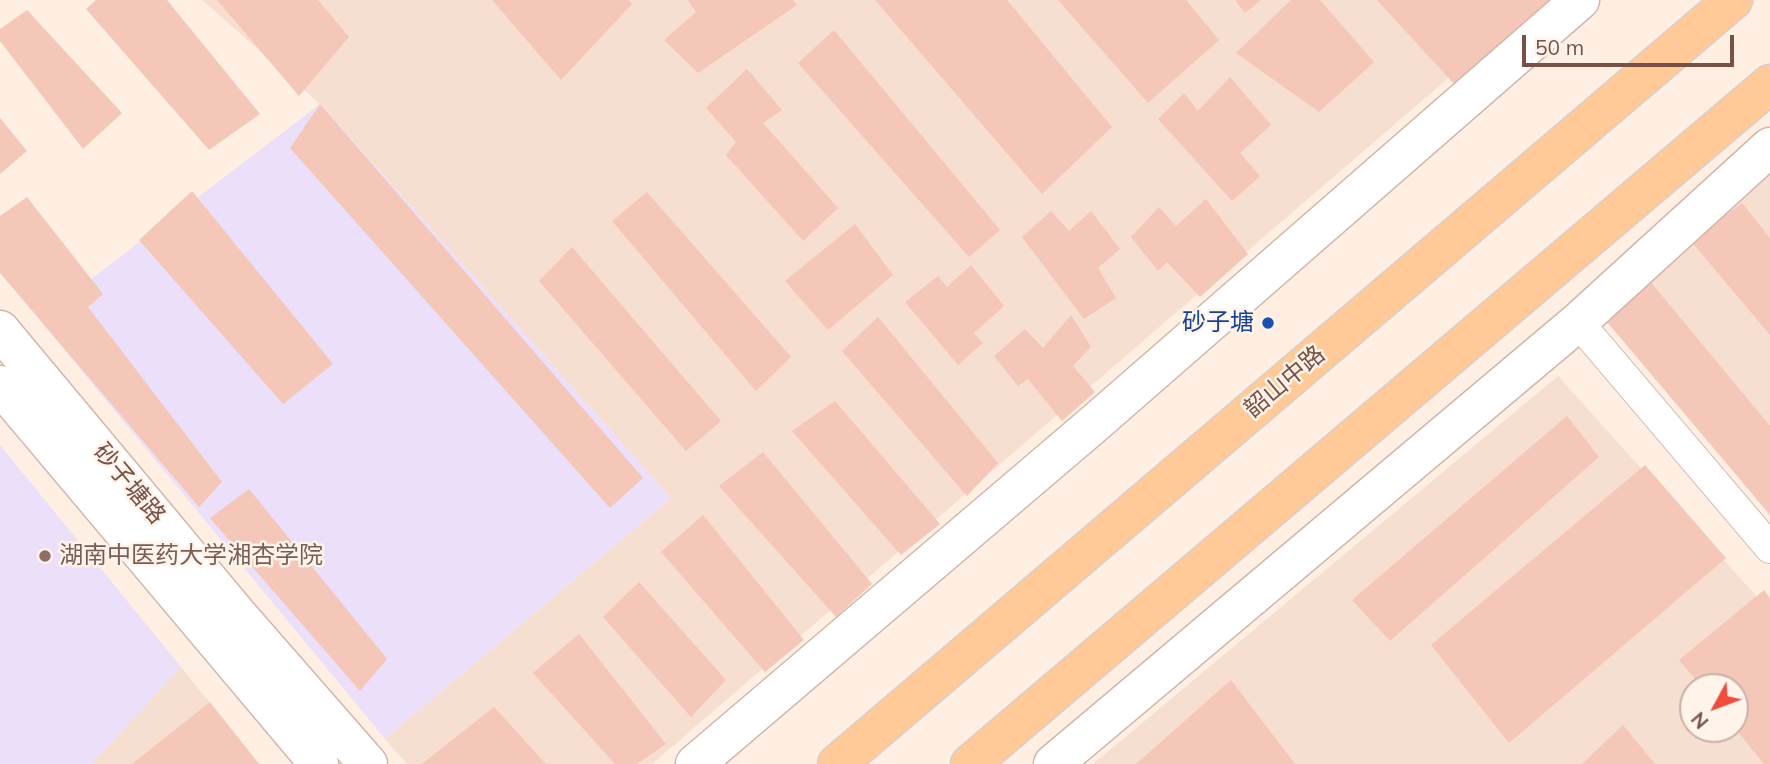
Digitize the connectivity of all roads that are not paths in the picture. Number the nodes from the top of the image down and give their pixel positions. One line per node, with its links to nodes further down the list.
1 (1580, 0): 11 (street)
2 (1733, 0): 12 (main road, 韶山中路)
3 (1770, 84): 13 (main road)
4 (1770, 147): 5 (street)
5 (1578, 322): 8 (street); 14 (street)
6 (0, 330): 10 (street, 砂子塘路)
7 (0, 385): 9 (street, 砂子塘路)
8 (1770, 548)
9 (319, 764)
10 (369, 764)
11 (695, 764)
12 (837, 764)
13 (970, 764)
14 (1053, 764)

